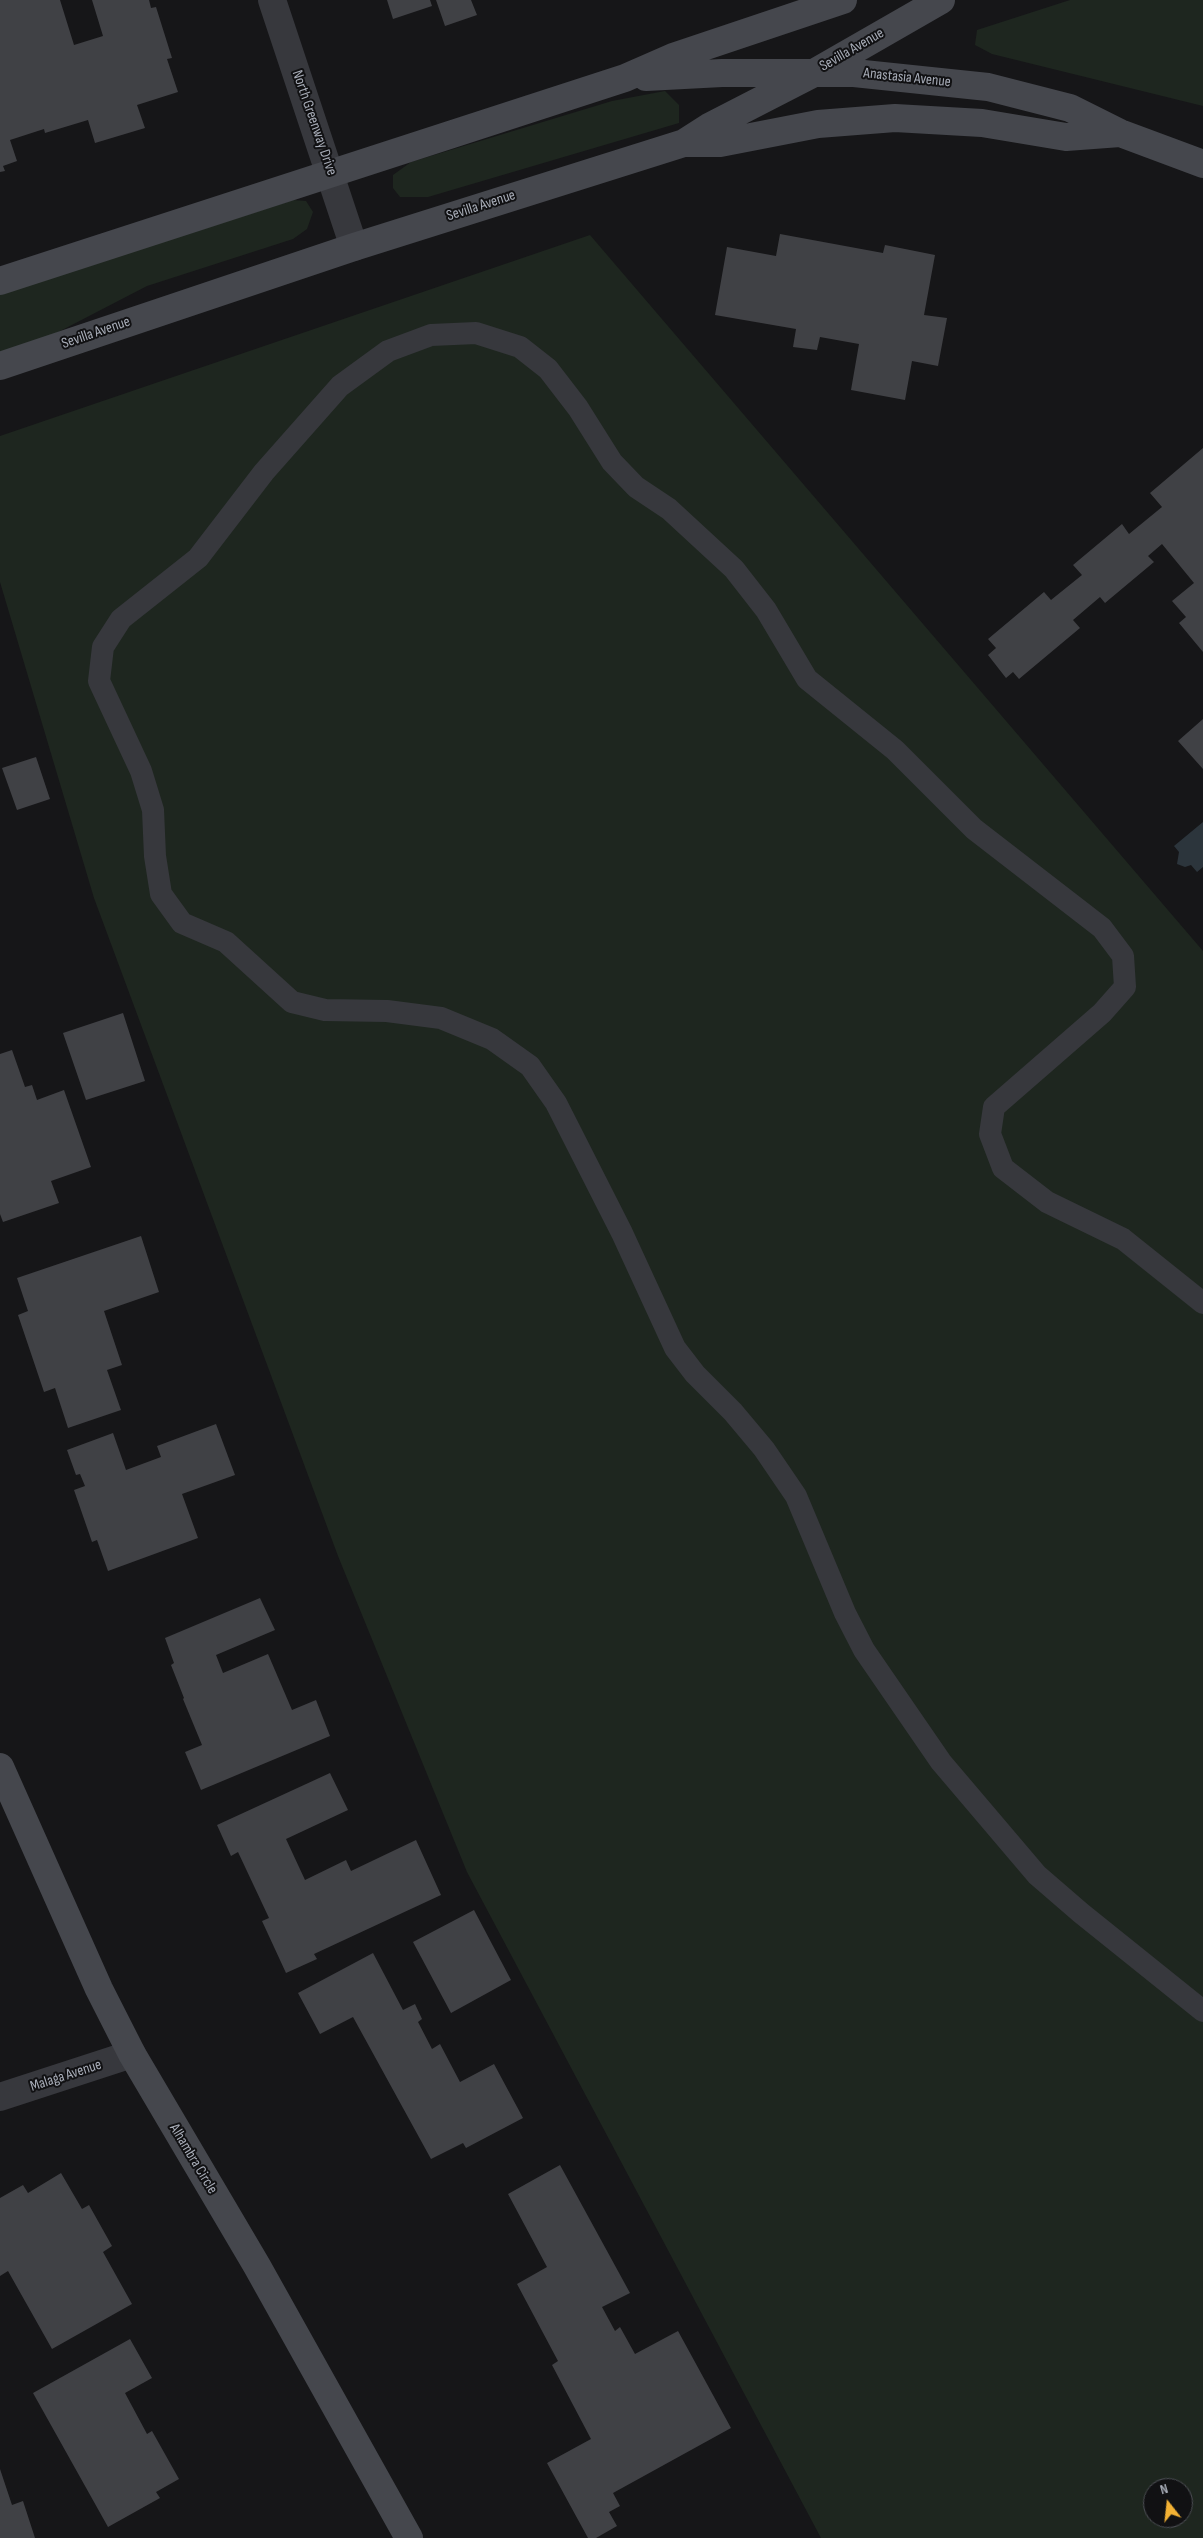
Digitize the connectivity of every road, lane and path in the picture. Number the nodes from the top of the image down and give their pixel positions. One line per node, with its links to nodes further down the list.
1 (272, 0): 9 (street, North Greenway Drive)
2 (842, 0): 5 (street)
3 (941, 0): 4 (street, Sevilla Avenue)
4 (814, 73): 5 (street, Anastasia Avenue); 6 (street, Anastasia Avenue); 7 (street, Sevilla Avenue)
5 (625, 78): 9 (street)
6 (1120, 133): 7 (street, Anastasia Avenue); 8 (street, Anastasia Avenue)
7 (684, 143): 10 (street, Sevilla Avenue)
8 (1203, 164)
9 (331, 174): 10 (street, North Greenway Drive); 11 (street)
10 (354, 248): 12 (street, Sevilla Avenue)
11 (0, 281)
12 (0, 366)
13 (1203, 1303): 15 (lane)
14 (0, 1767): 16 (street, Alhambra Circle)
15 (1203, 2011)
16 (132, 2054): 17 (street, Malaga Avenue); 18 (street, Alhambra Circle)
17 (0, 2097)
18 (406, 2537)

